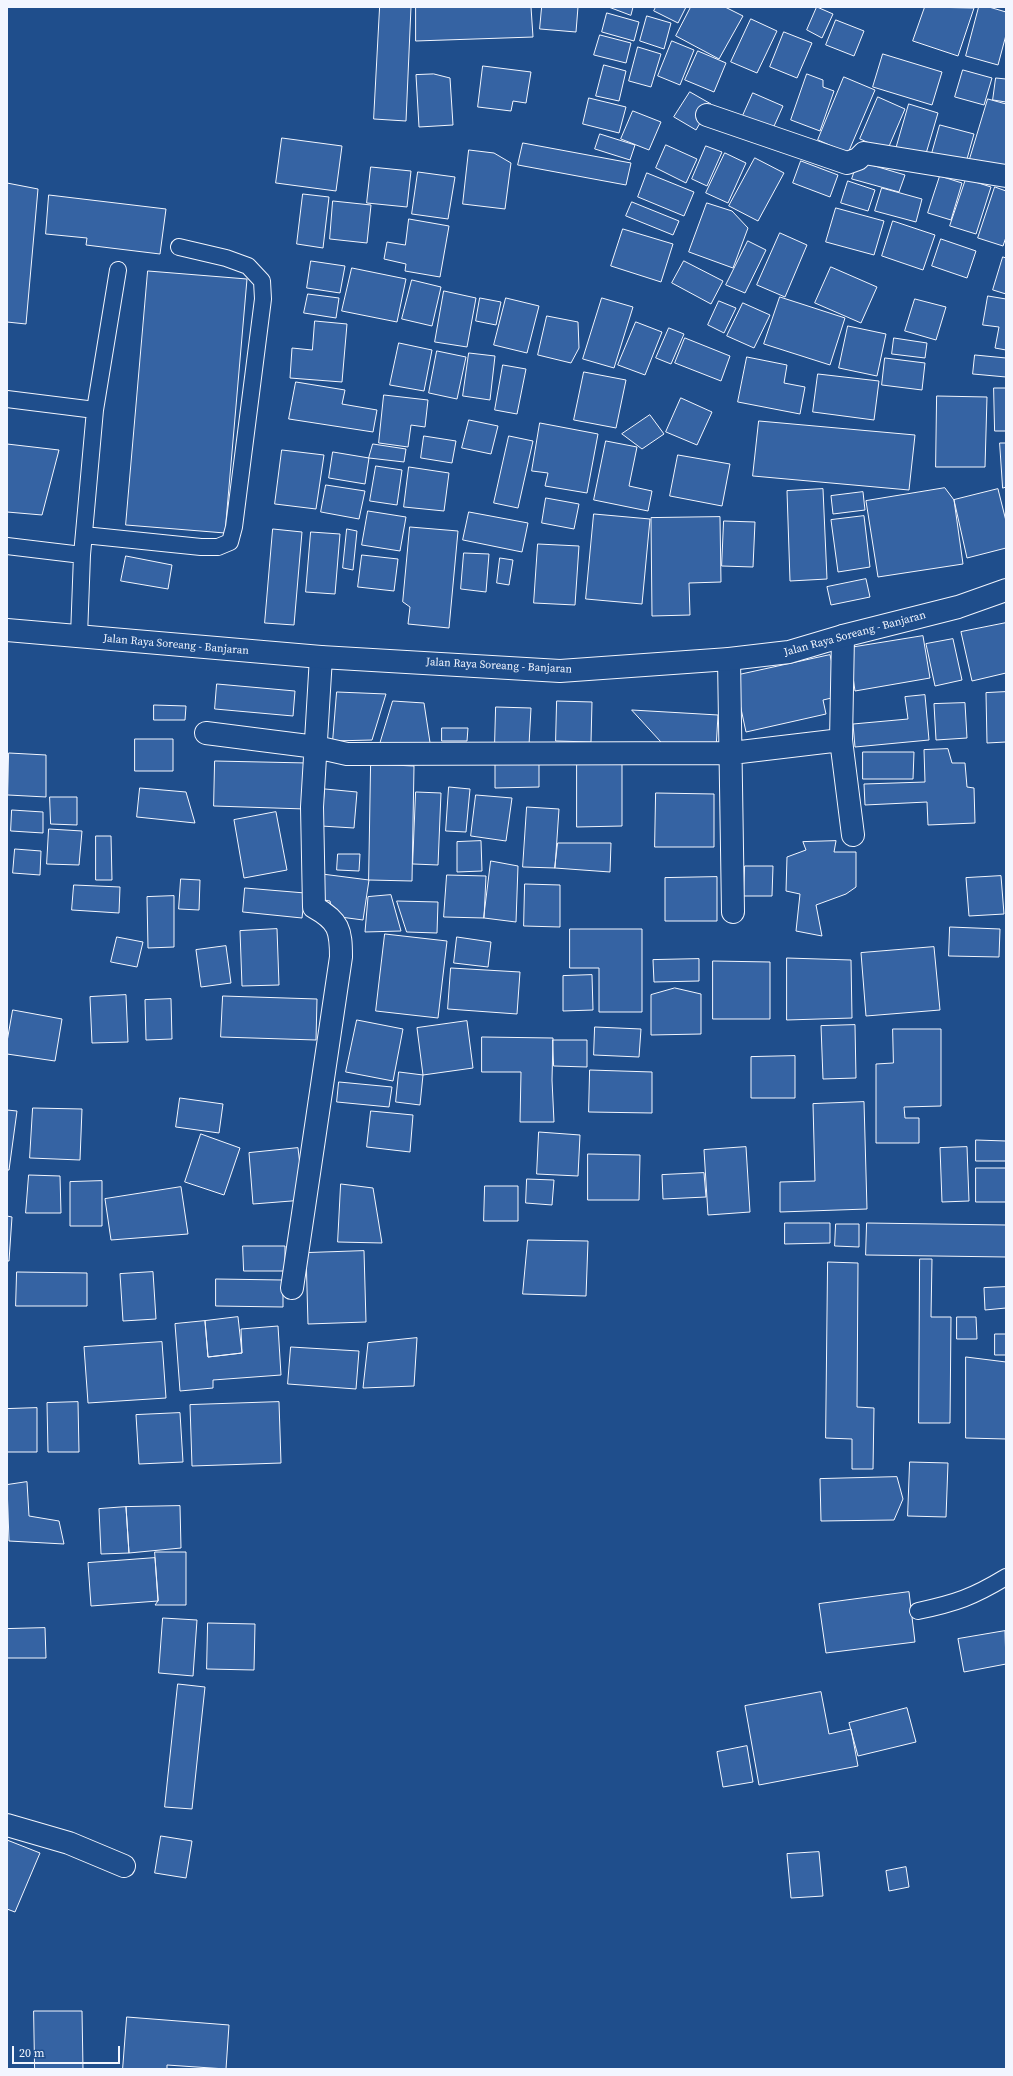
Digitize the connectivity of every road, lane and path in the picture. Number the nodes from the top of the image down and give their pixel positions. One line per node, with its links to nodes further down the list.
1 (708, 115): 2 (street)
2 (1006, 176)
3 (179, 247): 7 (lane)
4 (118, 270): 6 (lane)
5 (7, 399): 6 (lane)
6 (95, 410): 7 (lane)
7 (84, 534): 9 (lane)
8 (7, 546): 9 (lane)
9 (82, 556): 12 (lane)
10 (1006, 590): 13 (street, Jalan Raya Soreang - Banjaran)
11 (7, 630): 12 (street, Jalan Raya Soreang - Banjaran)
12 (79, 636): 14 (street, Jalan Raya Soreang - Banjaran)
13 (843, 636): 15 (street, Jalan Raya Soreang - Banjaran); 17 (street)
14 (321, 657): 15 (street, Jalan Raya Soreang - Banjaran); 18 (street)
15 (729, 659): 19 (street)
16 (206, 733): 18 (street)
17 (841, 740): 19 (street); 20 (street)
18 (316, 747): 19 (street); 22 (street)
19 (732, 753): 21 (street)
20 (853, 835)
21 (733, 912)
22 (292, 1288)
23 (1006, 1577): 24 (lane)
24 (918, 1610)
25 (7, 1825): 26 (street)
26 (124, 1866)

